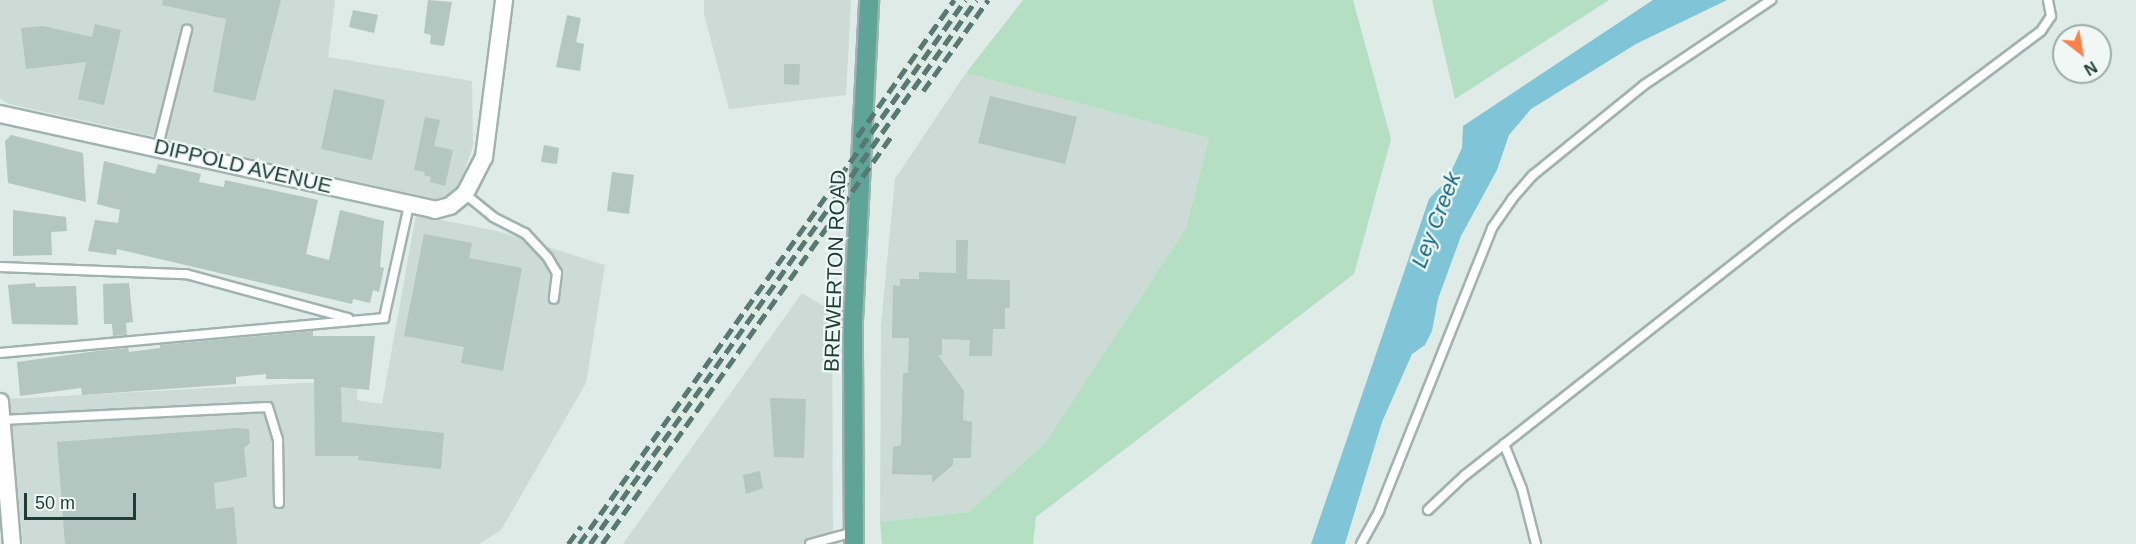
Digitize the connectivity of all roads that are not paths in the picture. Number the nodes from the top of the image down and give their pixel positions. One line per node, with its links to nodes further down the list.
1 (504, 0): 8 (street, DIPPOLD AVENUE)
2 (869, 0): 20 (main road, BREWERTON ROAD)
3 (1771, 0): 23 (lane)
4 (2048, 0): 17 (lane)
5 (187, 30): 7 (lane)
6 (0, 114): 7 (street, DIPPOLD AVENUE)
7 (158, 146): 9 (street, DIPPOLD AVENUE)
8 (465, 194): 9 (street, DIPPOLD AVENUE); 11 (lane)
9 (409, 205): 12 (lane)
10 (0, 267): 12 (lane)
11 (554, 299)
12 (354, 320): 13 (lane)
13 (0, 353)
14 (0, 402): 15 (street)
15 (2, 420): 16 (street); 18 (lane)
16 (2, 440): 21 (street)
17 (1504, 444): 19 (lane); 24 (lane)
18 (279, 503)
19 (1428, 510)
20 (854, 538): 22 (lane)
21 (12, 544)
22 (810, 544)
23 (1361, 544)
24 (1536, 544)

